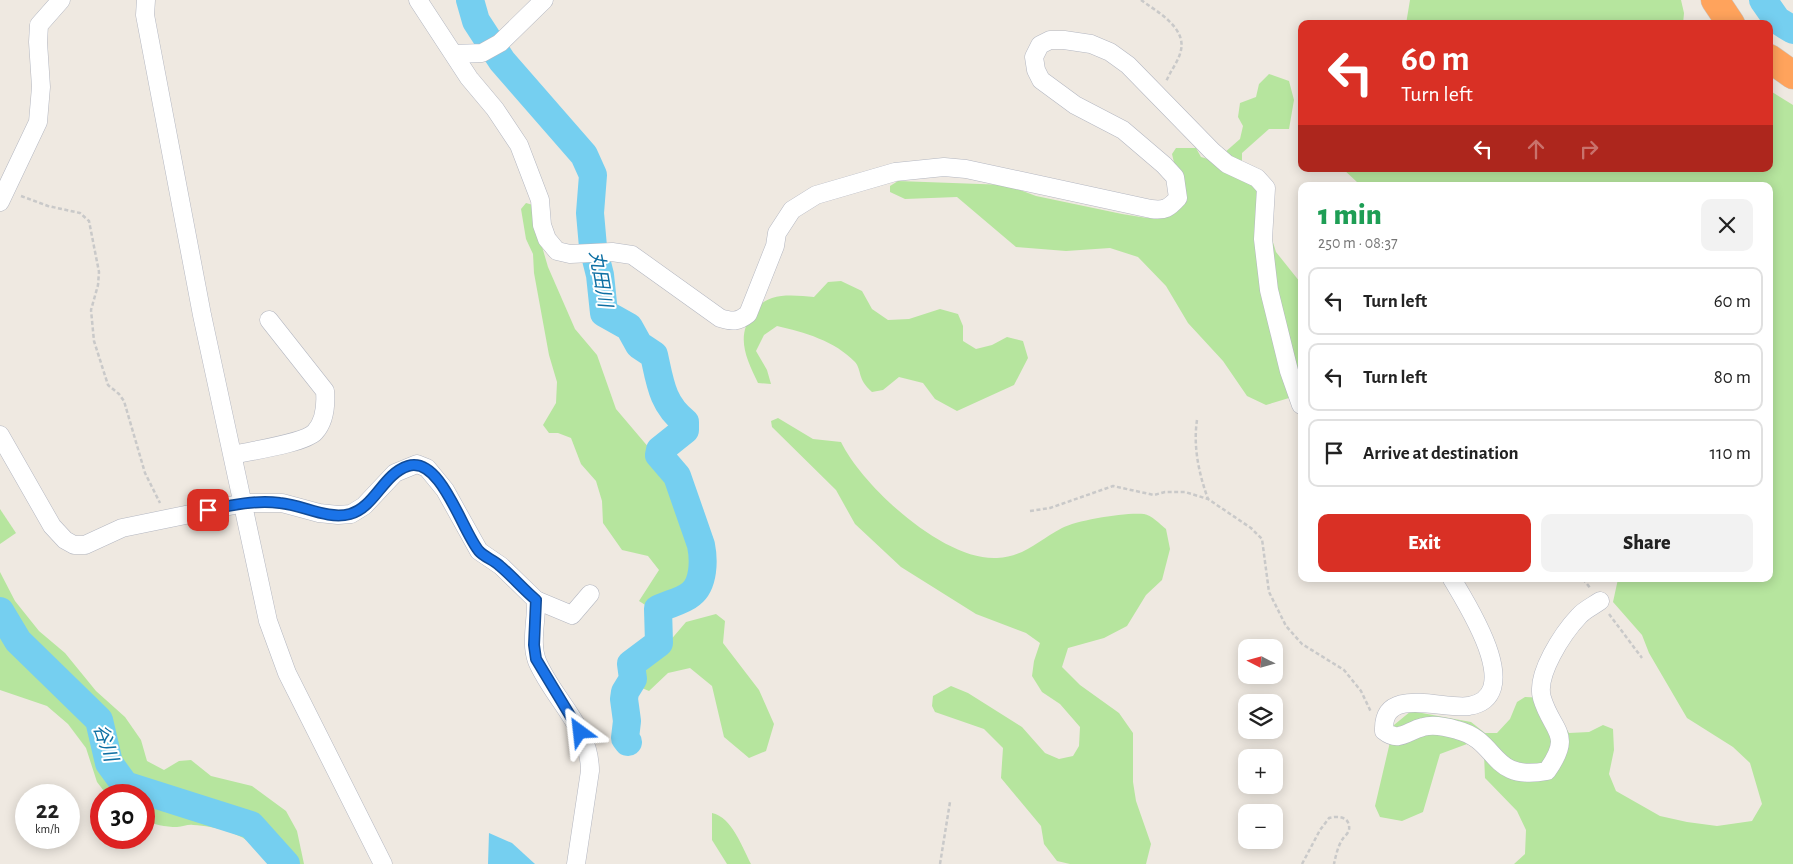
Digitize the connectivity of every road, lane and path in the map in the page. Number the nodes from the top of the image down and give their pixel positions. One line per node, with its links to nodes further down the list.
1 (61, 0): 12 (street)
2 (146, 0): 17 (street)
3 (418, 0): 8 (street)
4 (544, 0): 8 (street)
5 (1141, 0): 11 (path)
6 (1715, 0): 7 (highway)
7 (1728, 20)
8 (454, 54): 11 (street)
9 (1773, 61): 10 (highway)
10 (1793, 75)
11 (1164, 100): 14 (street)
12 (3, 195): 21 (path)
13 (270, 320): 17 (street)
14 (1298, 397)
15 (1197, 420): 18 (path)
16 (0, 435): 21 (street)
17 (233, 455): 19 (street)
18 (1208, 499): 20 (path); 28 (path)
19 (244, 503): 21 (street); 25 (street); 30 (street)
20 (1030, 511)
21 (166, 519)
22 (1454, 582): 28 (street)
23 (1585, 582): 26 (path)
24 (590, 594): 25 (street)
25 (536, 600): 31 (street)
26 (1600, 601): 27 (path); 28 (street)
27 (1642, 658)
28 (1384, 722)
29 (950, 802): 32 (path)
30 (383, 864)
31 (576, 864)
32 (940, 864)
33 (1302, 864): 34 (path)
34 (1334, 864)

